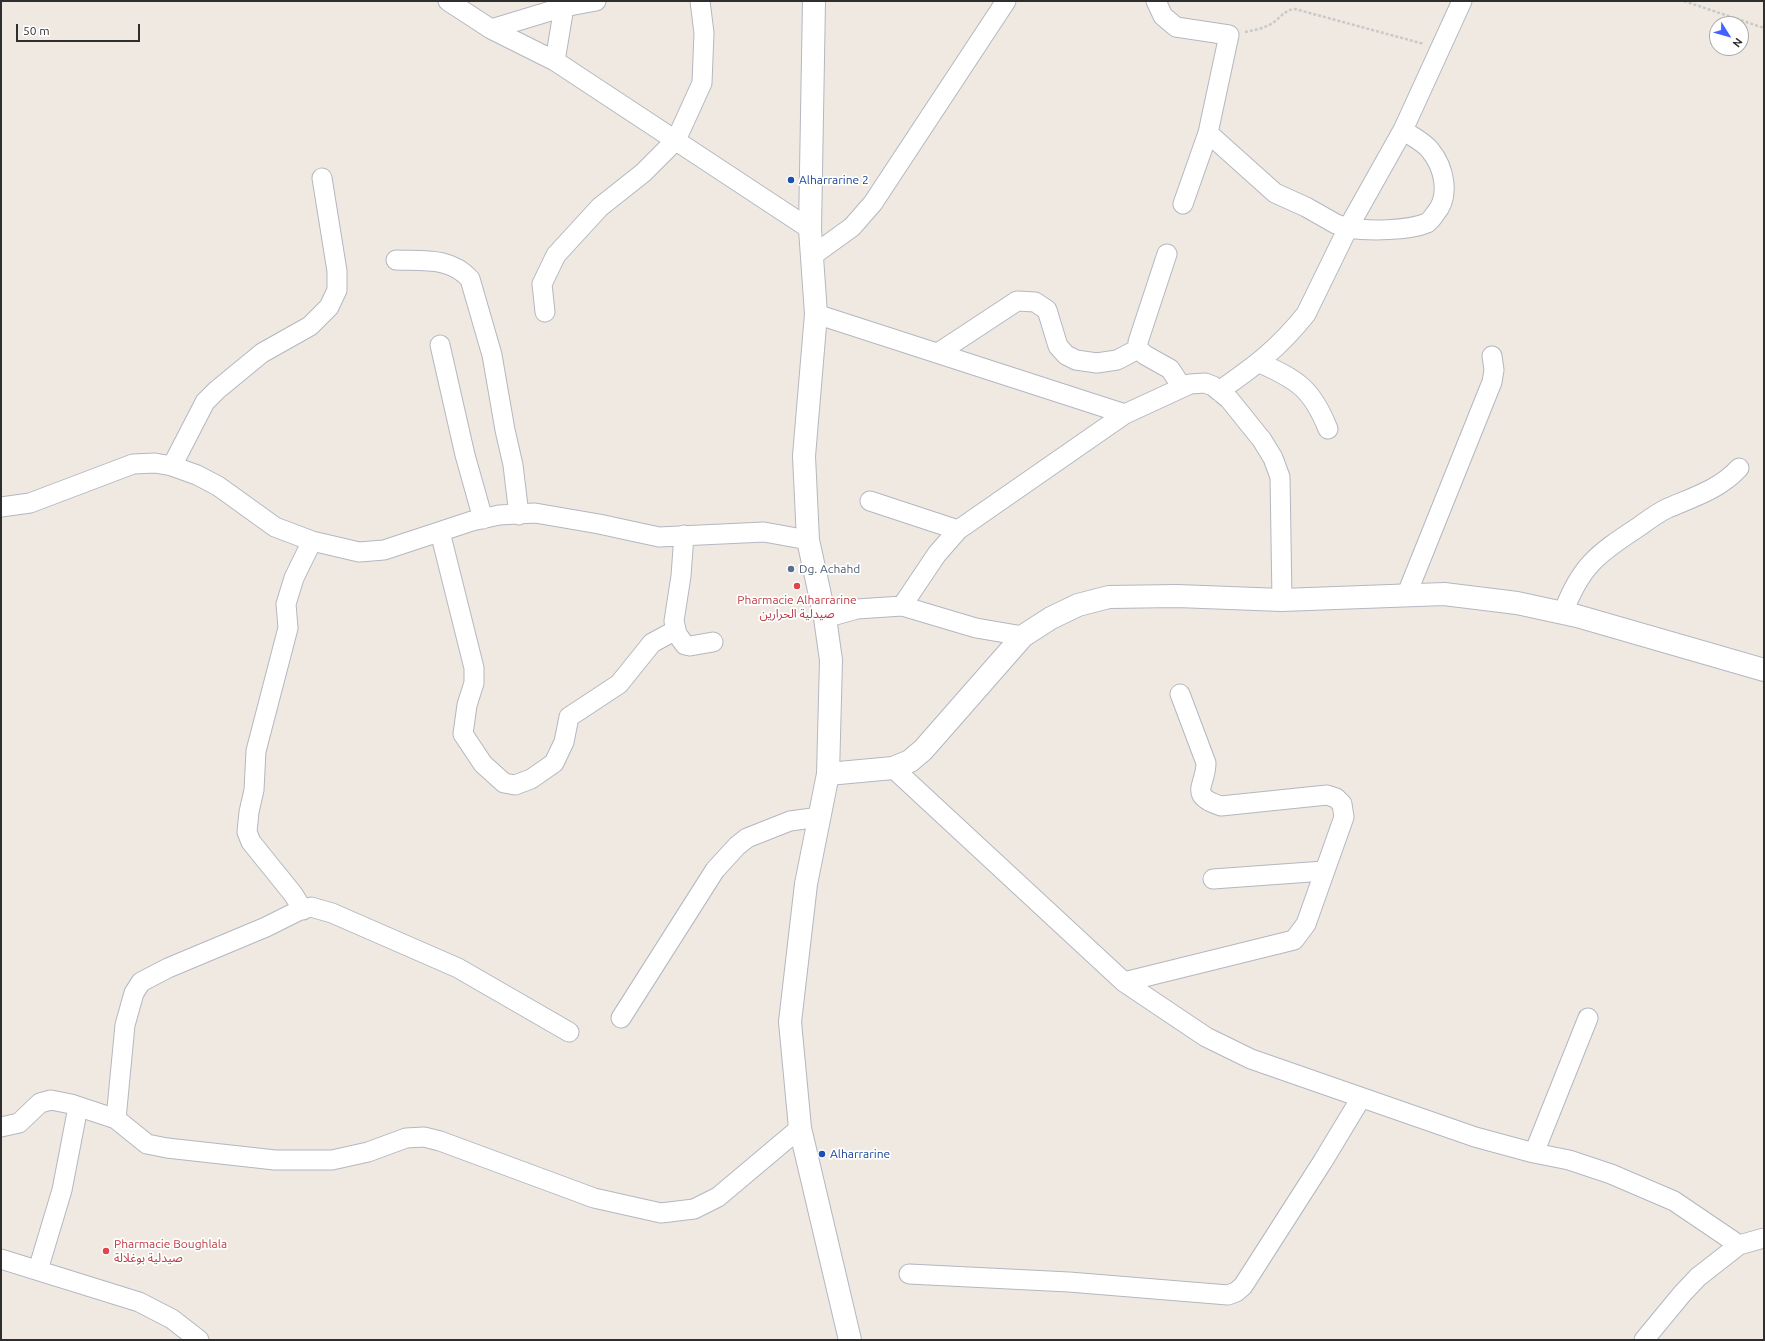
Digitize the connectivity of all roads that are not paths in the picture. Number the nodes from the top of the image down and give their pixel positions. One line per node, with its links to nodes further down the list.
1 (448, 1): 9 (street)
2 (596, 1): 8 (street)
3 (700, 1): 13 (street)
4 (814, 1): 17 (street)
5 (1006, 1): 19 (street)
6 (1156, 1): 12 (street)
7 (1462, 1): 11 (street)
8 (564, 7): 9 (street); 10 (street)
9 (491, 29): 10 (street)
10 (554, 61): 13 (street)
11 (1403, 130): 16 (street); 16 (street)
12 (1208, 133): 15 (street); 16 (street)
13 (676, 140): 17 (street); 21 (street)
14 (322, 178): 32 (street)
15 (1183, 204)
16 (1348, 228): 27 (street)
17 (810, 229): 19 (street)
18 (1166, 254): 24 (street)
19 (812, 256): 22 (street)
20 (396, 260): 36 (street)
21 (545, 312)
22 (816, 314): 25 (street); 41 (street)
23 (440, 346): 37 (street)
24 (1138, 349): 25 (street); 28 (street)
25 (938, 353): 30 (street)
26 (1492, 356): 43 (street)
27 (1260, 363): 29 (street); 31 (street)
28 (1182, 387): 29 (street); 30 (street)
29 (1219, 391): 44 (street)
30 (1125, 414): 38 (street)
31 (1328, 429)
32 (172, 466): 35 (street); 42 (street)
33 (1739, 468): 46 (street)
34 (870, 501): 38 (street)
35 (1, 507)
36 (519, 515): 37 (street); 40 (street)
37 (483, 519): 39 (street)
38 (958, 530): 45 (street)
39 (440, 532): 42 (street); 48 (street)
40 (684, 536): 41 (street); 48 (street)
41 (808, 540): 47 (street)
42 (312, 541): 58 (street)
43 (1406, 596): 44 (street); 46 (street)
44 (1282, 600): 49 (street)
45 (902, 606): 47 (street); 49 (street)
46 (1563, 613): 51 (street)
47 (825, 618): 54 (street)
48 (676, 630): 50 (street)
49 (1024, 636): 53 (street)
50 (713, 642)
51 (1764, 670)
52 (1180, 694): 56 (street)
53 (893, 768): 54 (street); 59 (street)
54 (828, 774): 55 (street)
55 (820, 817): 60 (street); 67 (street)
56 (1324, 871): 57 (street); 59 (street)
57 (1213, 879)
58 (303, 910): 62 (street); 65 (street)
59 (1124, 982): 63 (street)
60 (621, 1018)
61 (1588, 1018): 68 (street)
62 (569, 1032)
63 (1361, 1098): 68 (street); 73 (street)
64 (78, 1107): 65 (street); 66 (street); 72 (street)
65 (116, 1119): 67 (street)
66 (1, 1127)
67 (800, 1128): 75 (street)
68 (1534, 1153): 70 (street)
69 (1764, 1238): 70 (street)
70 (1739, 1245): 76 (street)
71 (1, 1259): 72 (street)
72 (38, 1270): 74 (street)
73 (909, 1274)
74 (199, 1340)
75 (850, 1340)
76 (1644, 1340)

